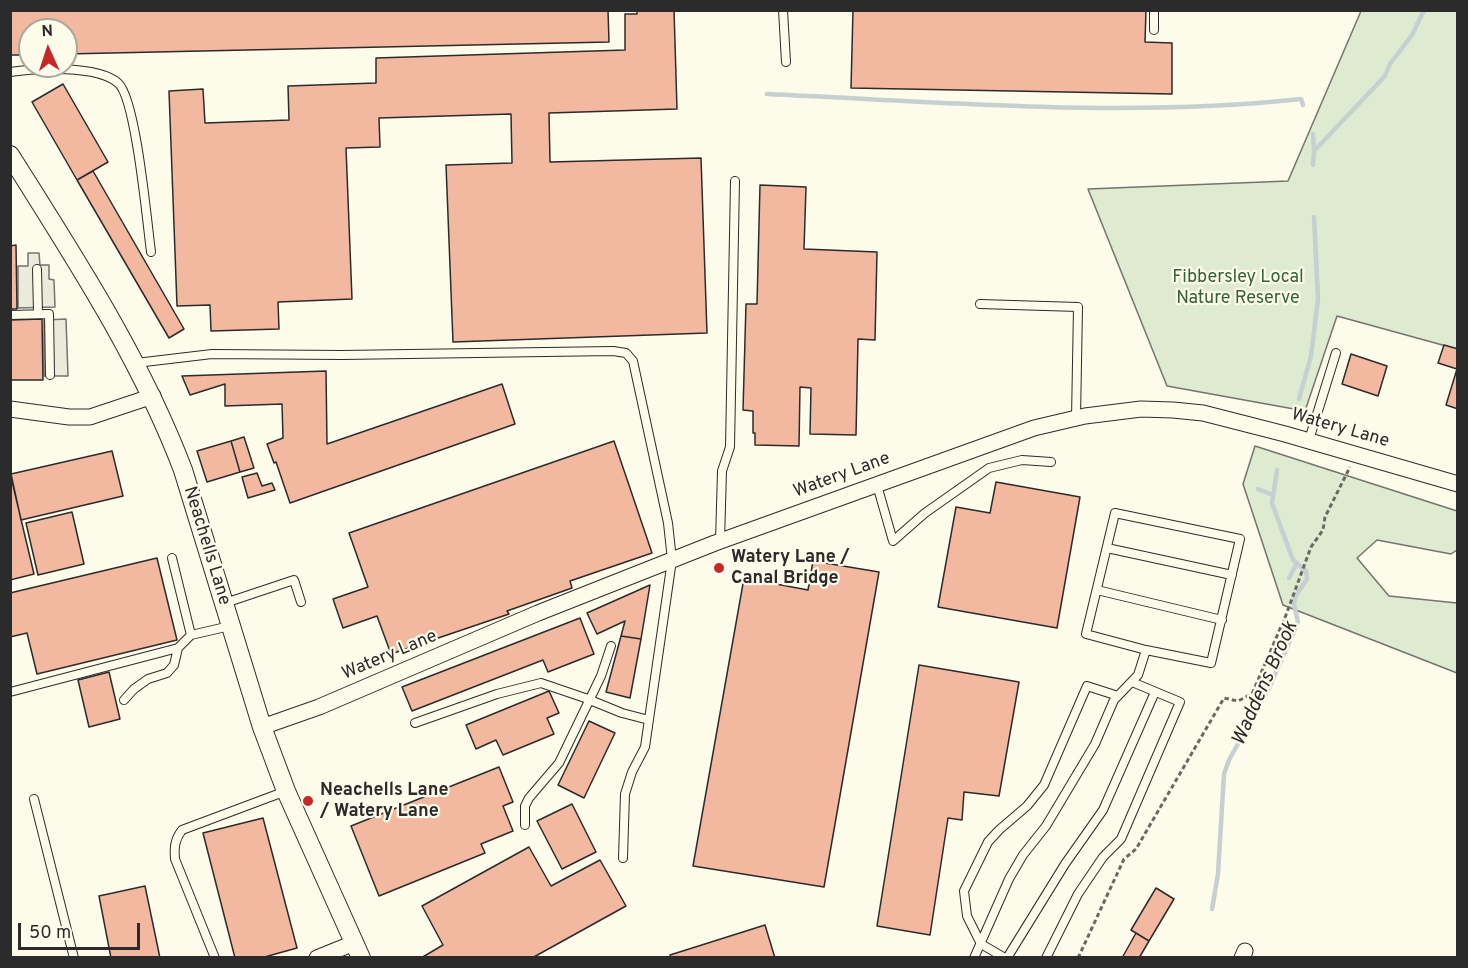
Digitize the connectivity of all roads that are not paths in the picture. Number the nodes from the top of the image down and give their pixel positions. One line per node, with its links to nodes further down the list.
1 (783, 10): 4 (lane)
2 (1154, 10): 3 (lane)
3 (1154, 30)
4 (786, 62)
5 (10, 72): 8 (lane)
6 (10, 155): 14 (street, Neachells Lane)
7 (735, 181): 23 (lane)
8 (151, 252)
9 (37, 269): 11 (lane)
10 (980, 304): 18 (lane)
11 (38, 314): 12 (lane); 15 (lane)
12 (10, 315)
13 (1336, 353): 19 (lane)
14 (136, 363): 16 (street, Neachells Lane); 26 (lane)
15 (50, 375)
16 (153, 396): 17 (street); 29 (street, Neachells Lane)
17 (10, 410)
18 (1076, 418): 19 (street, Watery Lane); 22 (street, Watery Lane)
19 (1309, 441): 21 (street, Watery Lane)
20 (1051, 462): 22 (lane)
21 (1458, 484)
22 (877, 485): 23 (street, Watery Lane)
23 (720, 541): 26 (street, Watery Lane)
24 (1107, 548): 27 (lane); 27 (lane); 28 (lane)
25 (172, 558): 33 (lane)
26 (672, 560): 43 (lane); 45 (street, Watery Lane)
27 (1232, 575): 31 (lane)
28 (1096, 590): 31 (lane); 36 (lane)
29 (224, 603): 30 (lane); 32 (street, Neachells Lane)
30 (301, 603)
31 (1222, 620): 36 (lane)
32 (230, 626): 33 (lane); 45 (street, Neachells Lane)
33 (191, 635): 35 (lane)
34 (611, 646): 41 (lane)
35 (178, 648): 38 (lane); 42 (lane)
36 (1146, 650): 37 (lane)
37 (1132, 682): 39 (lane); 40 (lane)
38 (10, 692)
39 (1155, 692): 56 (lane); 57 (lane)
40 (1118, 696): 50 (lane); 50 (lane)
41 (590, 699): 43 (lane); 44 (lane); 48 (lane)
42 (124, 700)
43 (649, 720): 49 (lane)
44 (415, 723)
45 (261, 727): 46 (street, Neachells Lane)
46 (286, 791): 51 (street, Neachells Lane); 53 (lane)
47 (34, 800): 52 (lane)
48 (525, 825)
49 (623, 858)
50 (981, 944): 55 (lane); 56 (lane)
51 (357, 950): 54 (street)
52 (74, 957)
53 (215, 957)
54 (317, 957)
55 (974, 957)
56 (1006, 957)
57 (1046, 957)

